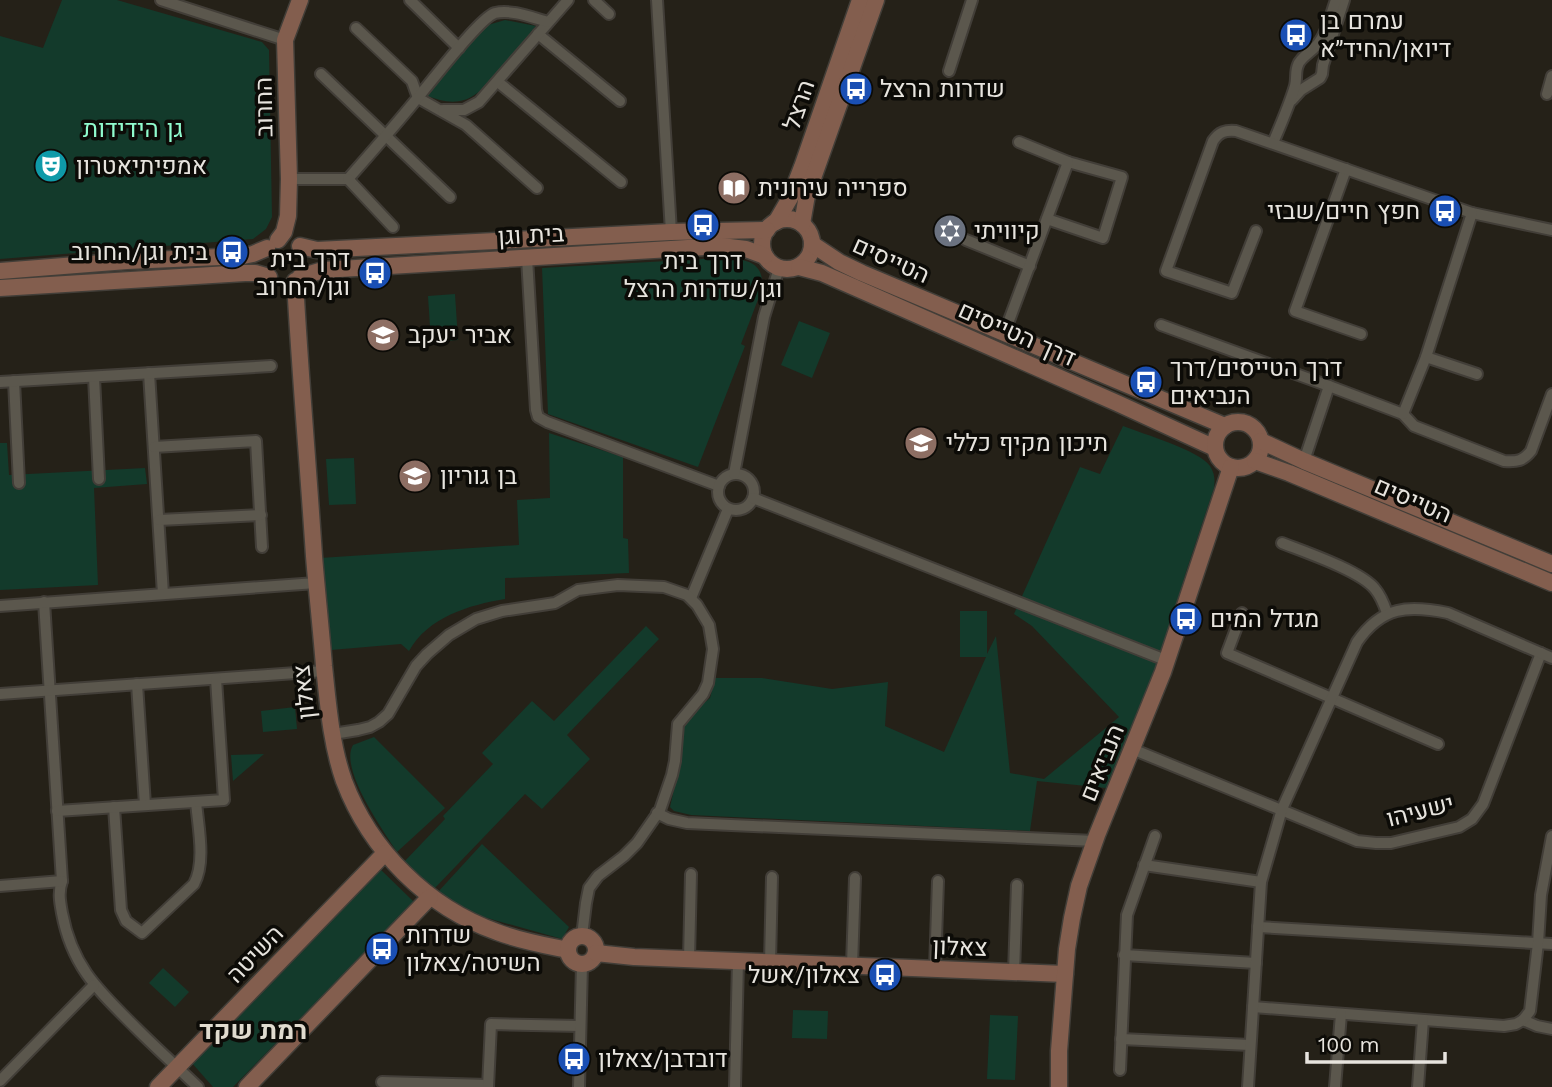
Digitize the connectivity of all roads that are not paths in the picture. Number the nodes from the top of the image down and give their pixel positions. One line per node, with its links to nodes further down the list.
1 (160, 0): 18 (street)
2 (300, 0): 18 (main road, החרוב)
3 (410, 0): 19 (street)
4 (568, 0): 15 (street)
5 (594, 0): 14 (street)
6 (657, 0): 50 (street)
7 (860, 0): 46 (main road, הרצל)
8 (876, 0): 45 (main road, הרצל)
9 (972, 0): 22 (street)
10 (1336, 0): 20 (street)
11 (1343, 0): 21 (street)
12 (497, 1): 13 (street)
13 (495, 13): 15 (street); 19 (street)
14 (610, 14)
15 (548, 22): 17 (street)
16 (356, 28): 29 (street)
17 (538, 34): 26 (street); 30 (street)
18 (285, 40): 37 (main road, החרוב)
19 (459, 48): 29 (street)
20 (1306, 56): 21 (street); 24 (street)
21 (1323, 65): 27 (street)
22 (949, 71)
23 (321, 74): 32 (street)
24 (1298, 74): 27 (street); 31 (street)
25 (1552, 76): 28 (street)
26 (498, 82): 29 (street); 39 (street)
27 (1312, 82): 31 (street)
28 (1547, 94)
29 (418, 98): 32 (street); 40 (street)
30 (620, 101)
31 (1288, 105): 34 (street)
32 (386, 136): 38 (street); 41 (street)
33 (1018, 142): 35 (street)
34 (1273, 143): 36 (street); 49 (street)
35 (1068, 162): 44 (street); 44 (street)
36 (1346, 169): 42 (street); 66 (street)
37 (289, 179): 38 (street); 43 (main road, החרוב)
38 (348, 179): 47 (street)
39 (621, 182)
40 (537, 188)
41 (450, 197)
42 (1472, 213): 48 (street); 67 (street)
43 (288, 216): 52 (main road, החרוב); 54 (main road, החרוב)
44 (1047, 219): 57 (street)
45 (802, 224): 46 (main road); 53 (main road)
46 (771, 226): 50 (main road, בית וגן); 55 (main road)
47 (393, 227)
48 (1552, 230)
49 (1256, 231)
50 (671, 232): 54 (main road, בית וגן)
51 (966, 240): 57 (street)
52 (272, 244): 54 (main road); 60 (main road); 61 (main road)
53 (812, 244): 58 (main road); 65 (main road, הטייסים)
54 (299, 245): 62 (main road)
55 (765, 256): 56 (main road, בית וגן); 59 (main road)
56 (527, 258): 62 (main road, בית וגן); 87 (street)
57 (1030, 265): 65 (street)
58 (799, 267): 59 (main road); 80 (main road, דרך הטייסים)
59 (779, 268): 84 (street)
60 (0, 271)
61 (269, 277): 62 (main road); 63 (main road)
62 (293, 281): 95 (main road, צאלון)
63 (0, 288)
64 (1161, 325): 74 (street)
65 (1004, 334): 77 (main road, הטייסים)
66 (1362, 334)
67 (1426, 357): 70 (street); 76 (street)
68 (271, 366): 69 (street)
69 (149, 373): 71 (street); 79 (street)
70 (1477, 374)
71 (94, 377): 72 (street); 85 (street)
72 (14, 381): 73 (street); 86 (street)
73 (0, 382)
74 (1329, 386): 76 (street); 82 (street)
75 (1552, 394): 76 (street)
76 (1403, 414)
77 (1225, 426): 78 (main road); 80 (main road)
78 (1261, 441): 81 (main road); 82 (main road, הטייסים)
79 (154, 447): 90 (street); 91 (street)
80 (1215, 448): 83 (main road)
81 (1255, 461): 83 (main road); 96 (main road, הטייסים)
82 (1304, 461): 94 (main road, הטייסים)
83 (1231, 467): 105 (main road, הנביאים)
84 (734, 474): 87 (street); 88 (street)
85 (100, 479)
86 (19, 483)
87 (719, 486): 89 (street)
88 (754, 498): 89 (street); 105 (street)
89 (728, 509): 98 (street)
90 (261, 515): 91 (street); 93 (street)
91 (159, 520): 97 (street)
92 (1282, 543): 102 (street)
93 (262, 547)
94 (1552, 564)
95 (316, 583): 97 (street); 106 (main road, צאלון)
96 (1552, 583)
97 (163, 594): 99 (street)
98 (691, 598): 112 (street); 120 (street)
99 (44, 602): 100 (street); 109 (street)
100 (0, 606)
101 (1242, 613): 111 (street)
102 (1387, 613): 103 (street); 111 (street)
103 (1541, 653): 104 (street); 118 (street, ישעיהו)
104 (1552, 657)
105 (1168, 661): 114 (main road, הנביאים)
106 (324, 671): 107 (street); 112 (main road, צאלון)
107 (216, 679): 108 (street); 115 (street)
108 (137, 684): 109 (street); 116 (street)
109 (49, 691): 110 (street); 119 (street)
110 (0, 694)
111 (1331, 698): 113 (street); 118 (street)
112 (333, 734): 124 (main road, צאלון)
113 (1438, 744)
114 (1132, 749): 118 (street, ישעיהו); 123 (main road, הנביאים)
115 (196, 802): 116 (street); 117 (street)
116 (145, 805): 117 (street)
117 (114, 807): 119 (street)
118 (1282, 809): 131 (street)
119 (57, 811): 129 (street)
120 (657, 813): 123 (street); 136 (street)
121 (1155, 836): 125 (street)
122 (1552, 836): 137 (street)
123 (1095, 841): 150 (main road, הנביאים)
124 (385, 853): 134 (main road, צאלון); 160 (main road, השיטה)
125 (1144, 865): 131 (street); 141 (street)
126 (691, 874): 142 (street)
127 (772, 877): 144 (street)
128 (855, 878): 147 (street)
129 (62, 881): 133 (street); 151 (street)
130 (938, 881): 148 (street)
131 (1261, 882): 135 (street)
132 (1017, 885): 149 (street)
133 (0, 886)
134 (430, 897): 139 (main road, צאלון); 167 (main road)
135 (1258, 927): 137 (street); 145 (street)
136 (582, 936): 139 (main road); 140 (main road)
137 (1538, 943): 138 (street); 155 (street)
138 (1552, 944)
139 (568, 950): 146 (main road)
140 (596, 953): 142 (main road, צאלון); 146 (main road)
141 (1124, 955): 145 (street); 158 (street)
142 (689, 959): 143 (main road, צאלון)
143 (738, 961): 144 (main road, צאלון); 169 (street)
144 (770, 962): 147 (main road, צאלון)
145 (1256, 963): 152 (street)
146 (582, 964): 156 (street)
147 (852, 965): 148 (main road, צאלון)
148 (934, 968): 149 (main road, צאלון)
149 (1014, 972): 150 (main road, צאלון)
150 (1065, 974): 170 (main road, הנביאים)
151 (94, 985): 160 (street); 162 (street)
152 (1253, 1007): 153 (street); 159 (street)
153 (1341, 1014): 154 (street); 172 (street)
154 (1423, 1020): 155 (street); 173 (street)
155 (1523, 1020): 157 (street)
156 (580, 1026): 164 (street); 168 (street)
157 (1552, 1029)
158 (1121, 1039): 159 (street); 161 (street)
159 (1251, 1045): 171 (street)
160 (177, 1068): 165 (main road, השיטה); 166 (street)
161 (1120, 1070)
162 (0, 1081)
163 (382, 1082): 164 (street)
164 (488, 1086)
165 (158, 1087)
166 (198, 1087)
167 (247, 1087)
168 (579, 1087)
169 (735, 1087)
170 (1059, 1087)
171 (1248, 1087)
172 (1335, 1087)
173 (1418, 1087)

